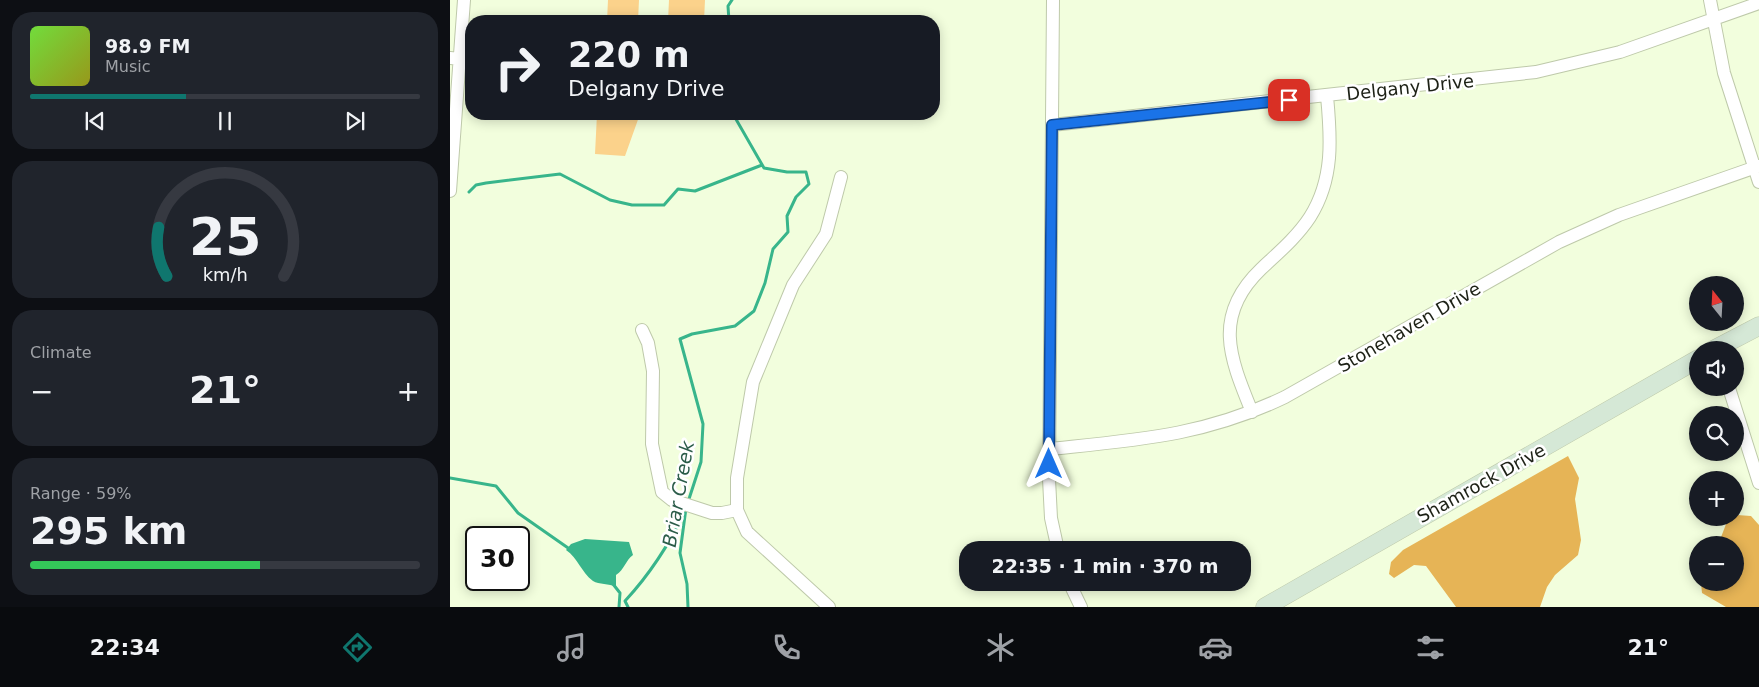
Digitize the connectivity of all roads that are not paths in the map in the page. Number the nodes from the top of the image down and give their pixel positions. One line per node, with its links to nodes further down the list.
1 (464, 0): 6 (street)
2 (1053, 0): 8 (street)
3 (1710, 0): 5 (street)
4 (1759, 4): 5 (street, Delgany Drive)
5 (1713, 20): 7 (street, Delgany Drive); 9 (street)
6 (460, 59): 12 (street)
7 (1327, 96): 8 (street, Delgany Drive); 18 (street)
8 (1052, 125): 19 (street)
9 (1757, 167): 11 (street); 18 (street, Stonehaven Drive)
10 (841, 177): 21 (street)
11 (1759, 182)
12 (450, 191)
13 (1759, 326): 15 (street)
14 (642, 330): 21 (street)
15 (1731, 341)
16 (1689, 364): 26 (street, Shamrock Drive)
17 (1732, 396): 20 (street)
18 (1252, 412): 19 (street, Stonehaven Drive)
19 (1049, 449): 22 (street)
20 (1759, 482)
21 (737, 510): 24 (street)
22 (1056, 541)
23 (1073, 591): 25 (street)
24 (829, 607)
25 (1081, 607)
26 (1265, 607)

